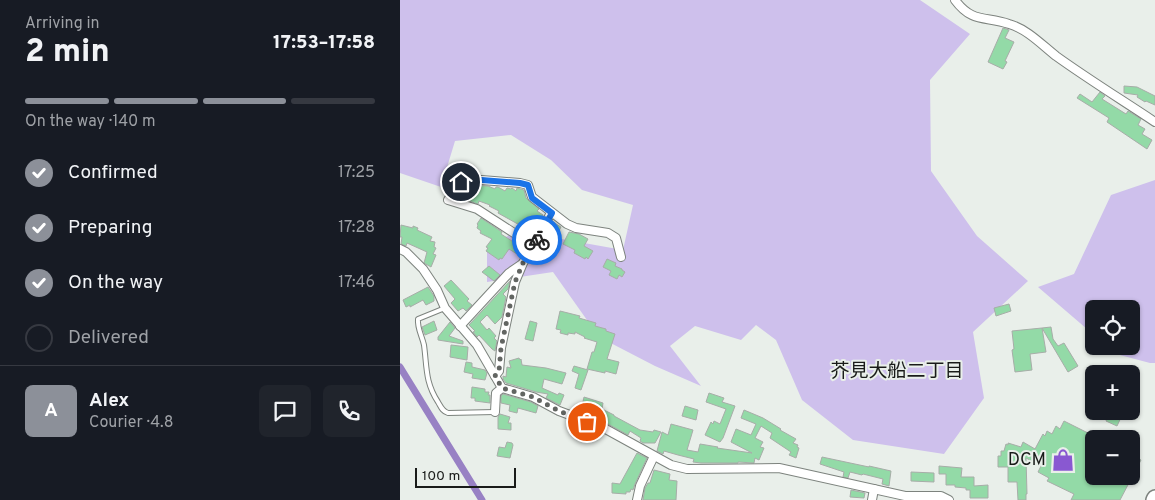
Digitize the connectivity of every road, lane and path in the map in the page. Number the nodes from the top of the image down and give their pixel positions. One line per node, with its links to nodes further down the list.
1 (955, 0): 2 (street)
2 (1155, 122)
3 (552, 213): 4 (street); 4 (street); 6 (street)
4 (534, 246): 7 (street)
5 (400, 249): 8 (street)
6 (621, 257)
7 (523, 263): 9 (street); 10 (street)
8 (445, 308): 9 (street); 12 (lane)
9 (460, 326): 10 (street)
10 (495, 376): 11 (street)
11 (502, 388): 12 (street); 13 (street)
12 (495, 412)
13 (654, 456): 14 (street); 15 (street)
14 (874, 489): 16 (street); 17 (street)
15 (637, 500)
16 (872, 500)
17 (949, 500)

